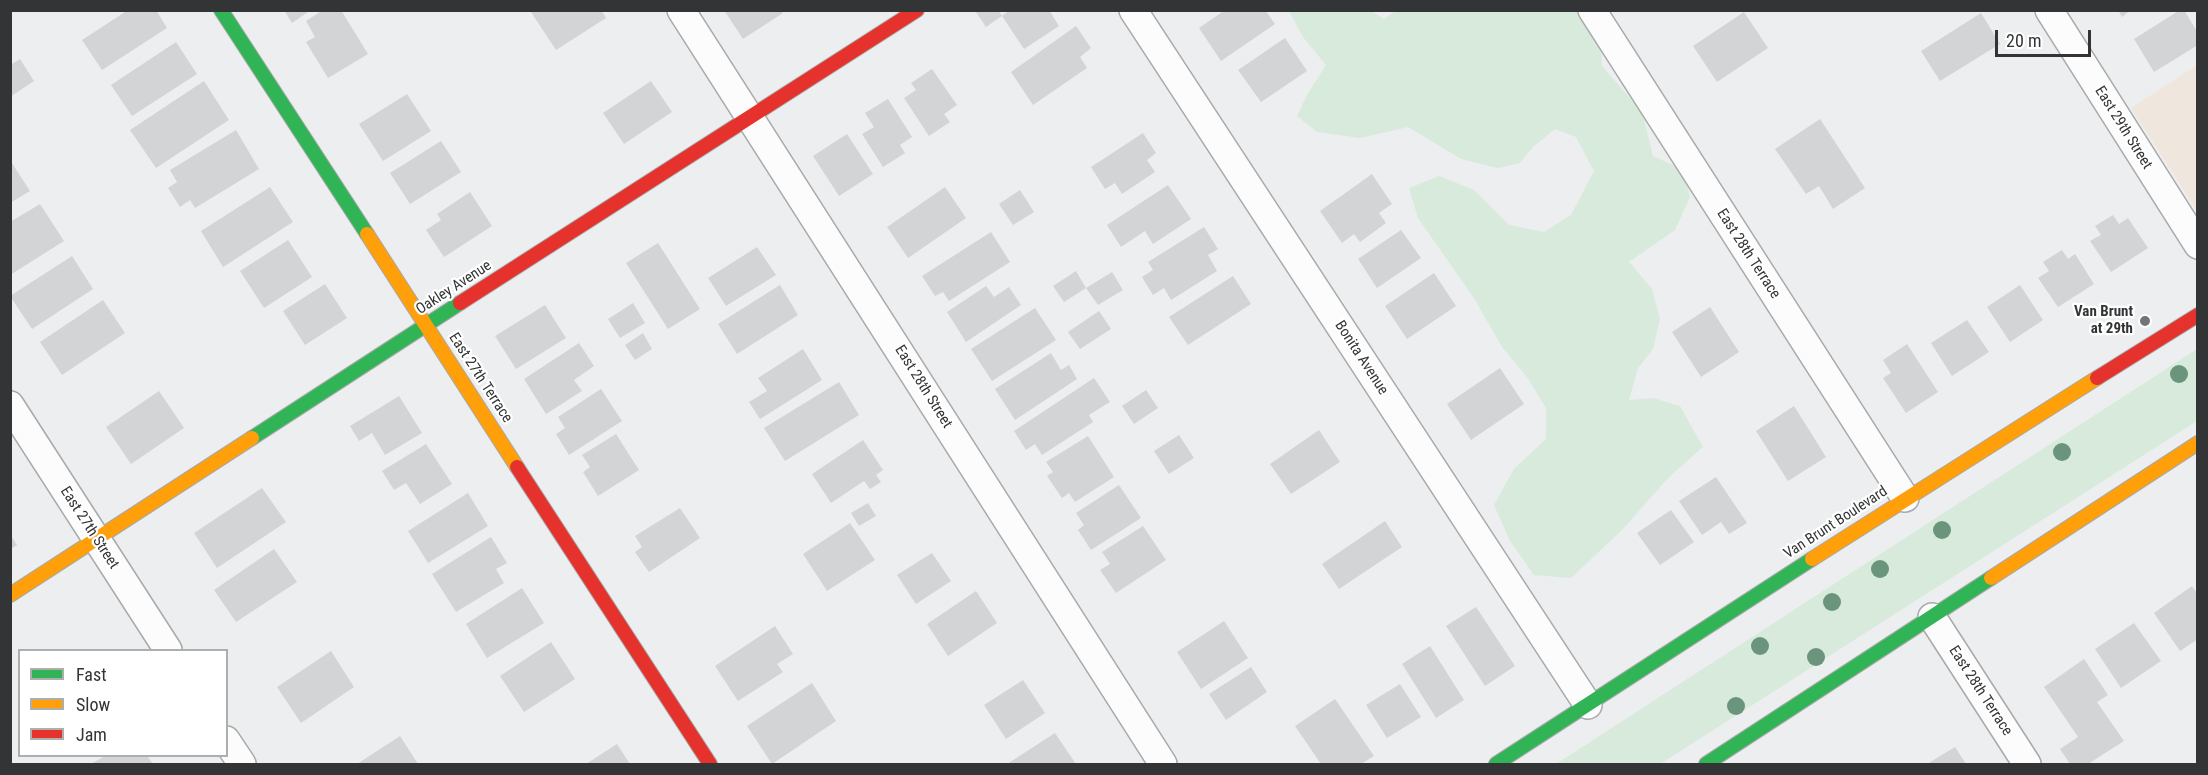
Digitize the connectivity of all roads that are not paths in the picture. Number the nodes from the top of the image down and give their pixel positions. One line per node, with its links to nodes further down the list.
1 (221, 10): 10 (street, East 27th Terrace)
2 (681, 10): 7 (street, East 28th Street)
3 (917, 10): 7 (street, Oakley Avenue)
4 (1133, 10): 18 (street, Bonita Avenue)
5 (1592, 10): 13 (street, East 28th Terrace)
6 (2049, 10): 8 (street, East 29th Street)
7 (751, 117): 10 (street, Oakley Avenue); 22 (street, East 28th Street)
8 (2198, 245)
9 (2198, 315): 13 (street, Van Brunt Boulevard)
10 (426, 325): 14 (street, Oakley Avenue); 21 (street, East 27th Terrace)
11 (10, 405): 14 (street, East 27th Street)
12 (2198, 443): 16 (street)
13 (1905, 498): 18 (street, Van Brunt Boulevard)
14 (96, 540): 15 (street, Oakley Avenue); 17 (street, East 27th Street)
15 (10, 595)
16 (1932, 617): 24 (street); 25 (street, East 28th Terrace)
17 (167, 649)
18 (1588, 705): 23 (street, Van Brunt Boulevard)
19 (228, 743): 20 (street)
20 (242, 765)
21 (711, 765)
22 (1163, 765)
23 (1496, 765)
24 (1706, 765)
25 (2027, 765)

